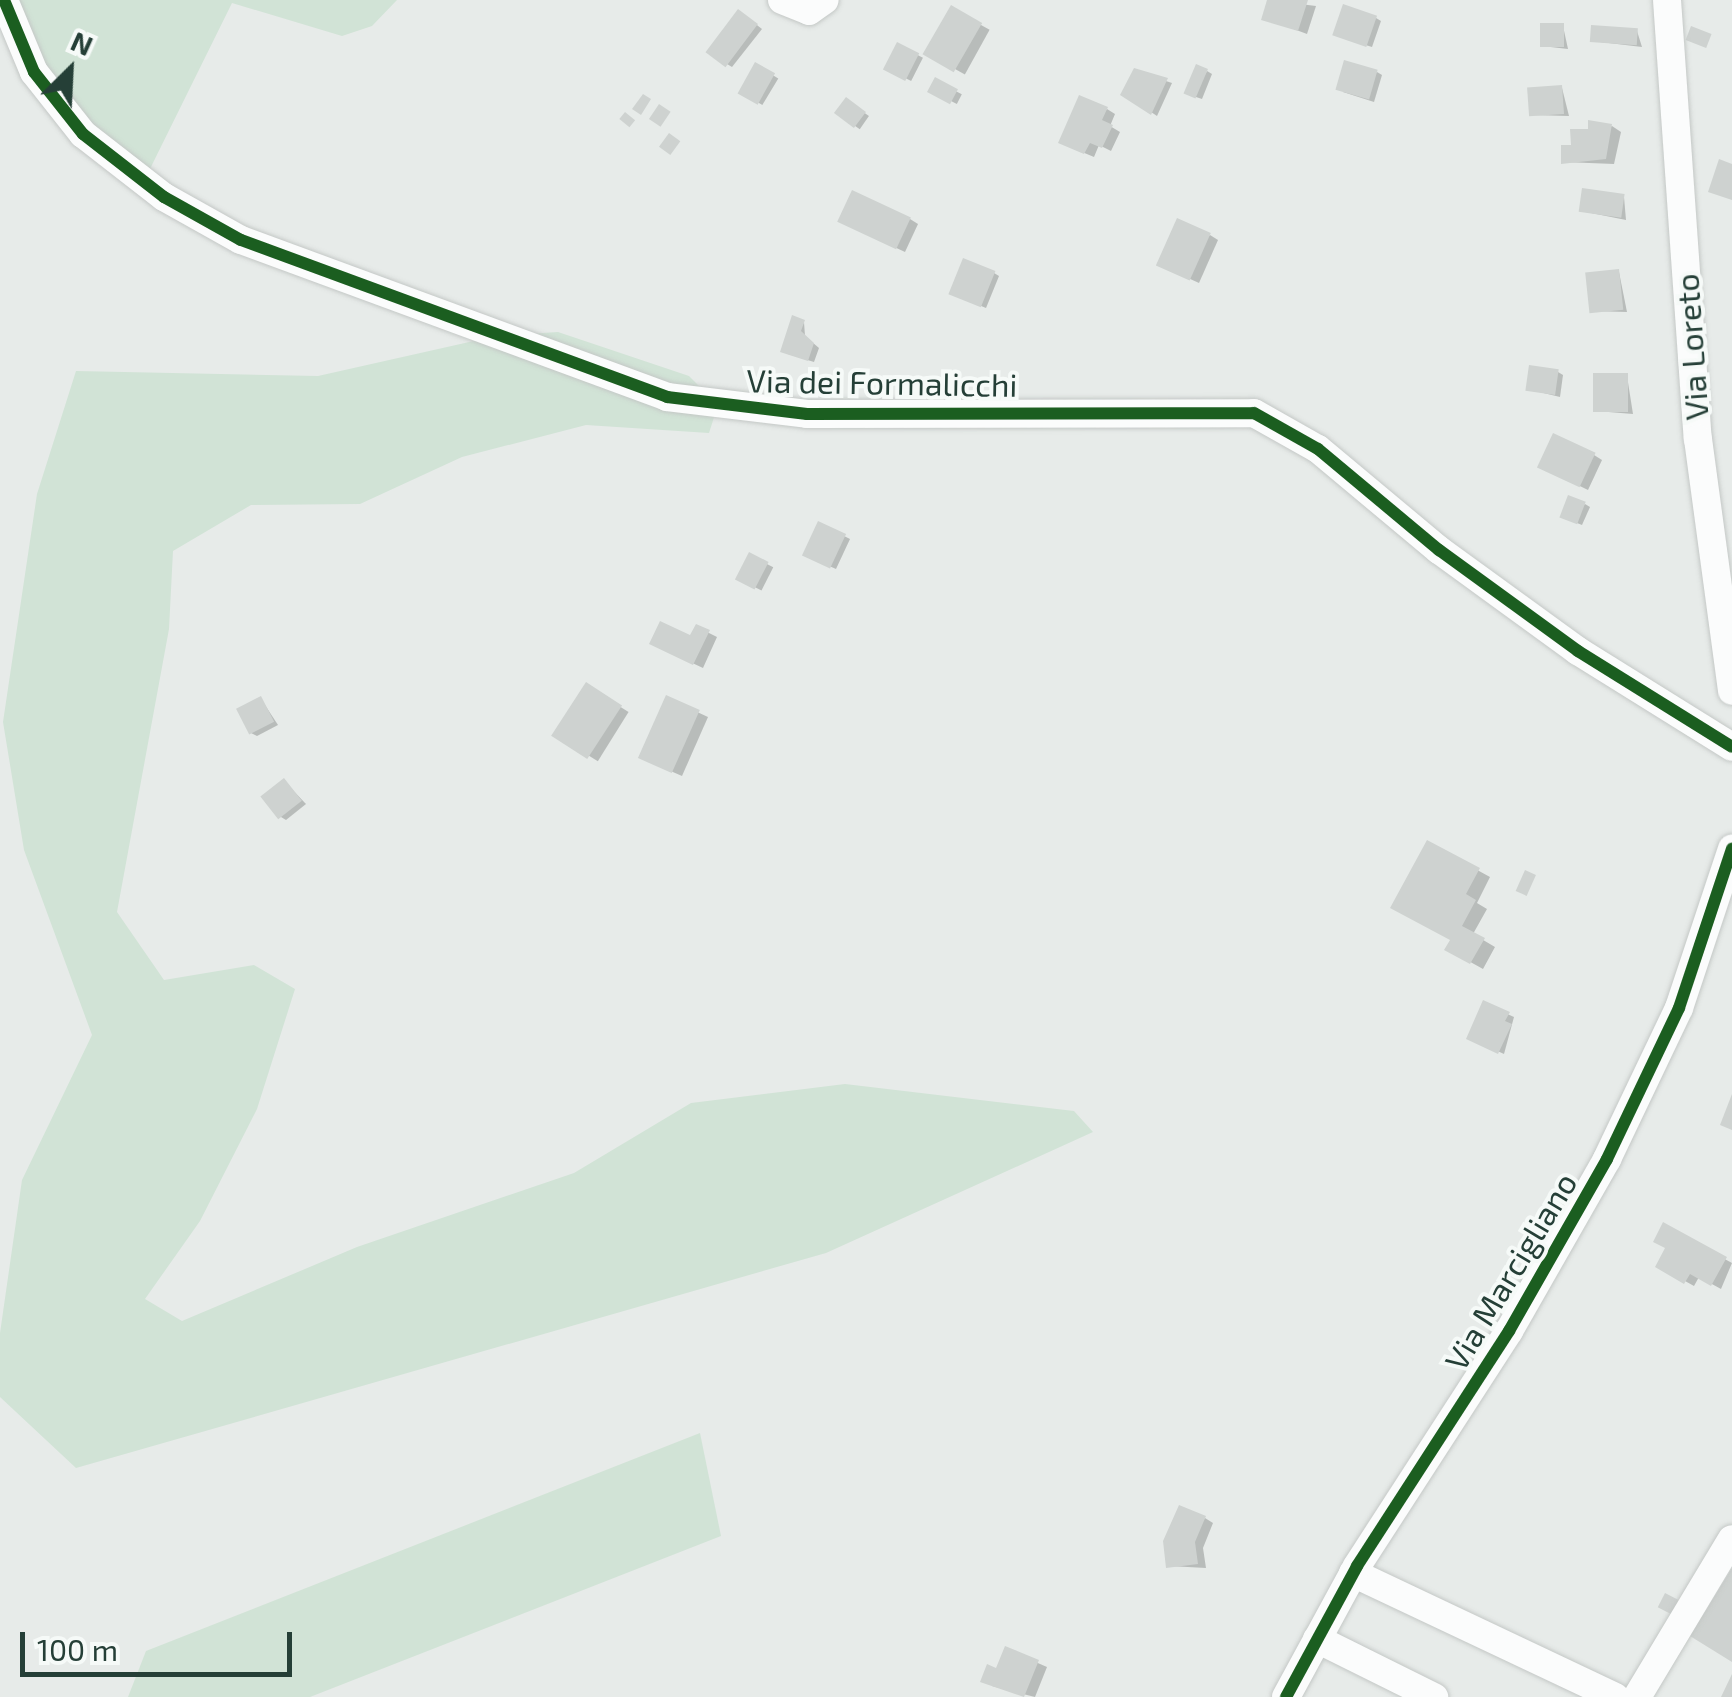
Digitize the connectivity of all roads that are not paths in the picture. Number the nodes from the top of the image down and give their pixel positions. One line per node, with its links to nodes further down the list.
1 (4, 0): 6 (street, Via dei Formalicchi)
2 (782, 0): 3 (street)
3 (824, 0)
4 (1666, 0): 5 (street, Via Loreto)
5 (1732, 691)
6 (1732, 747)
7 (1732, 849): 9 (street, Via Marcigliano)
8 (1732, 1539): 14 (street)
9 (1354, 1573): 10 (street, Via Marcigliano); 13 (street)
10 (1317, 1639): 11 (street, Via Marcigliano); 12 (street)
11 (1286, 1697)
12 (1434, 1697)
13 (1615, 1697)
14 (1637, 1697)

